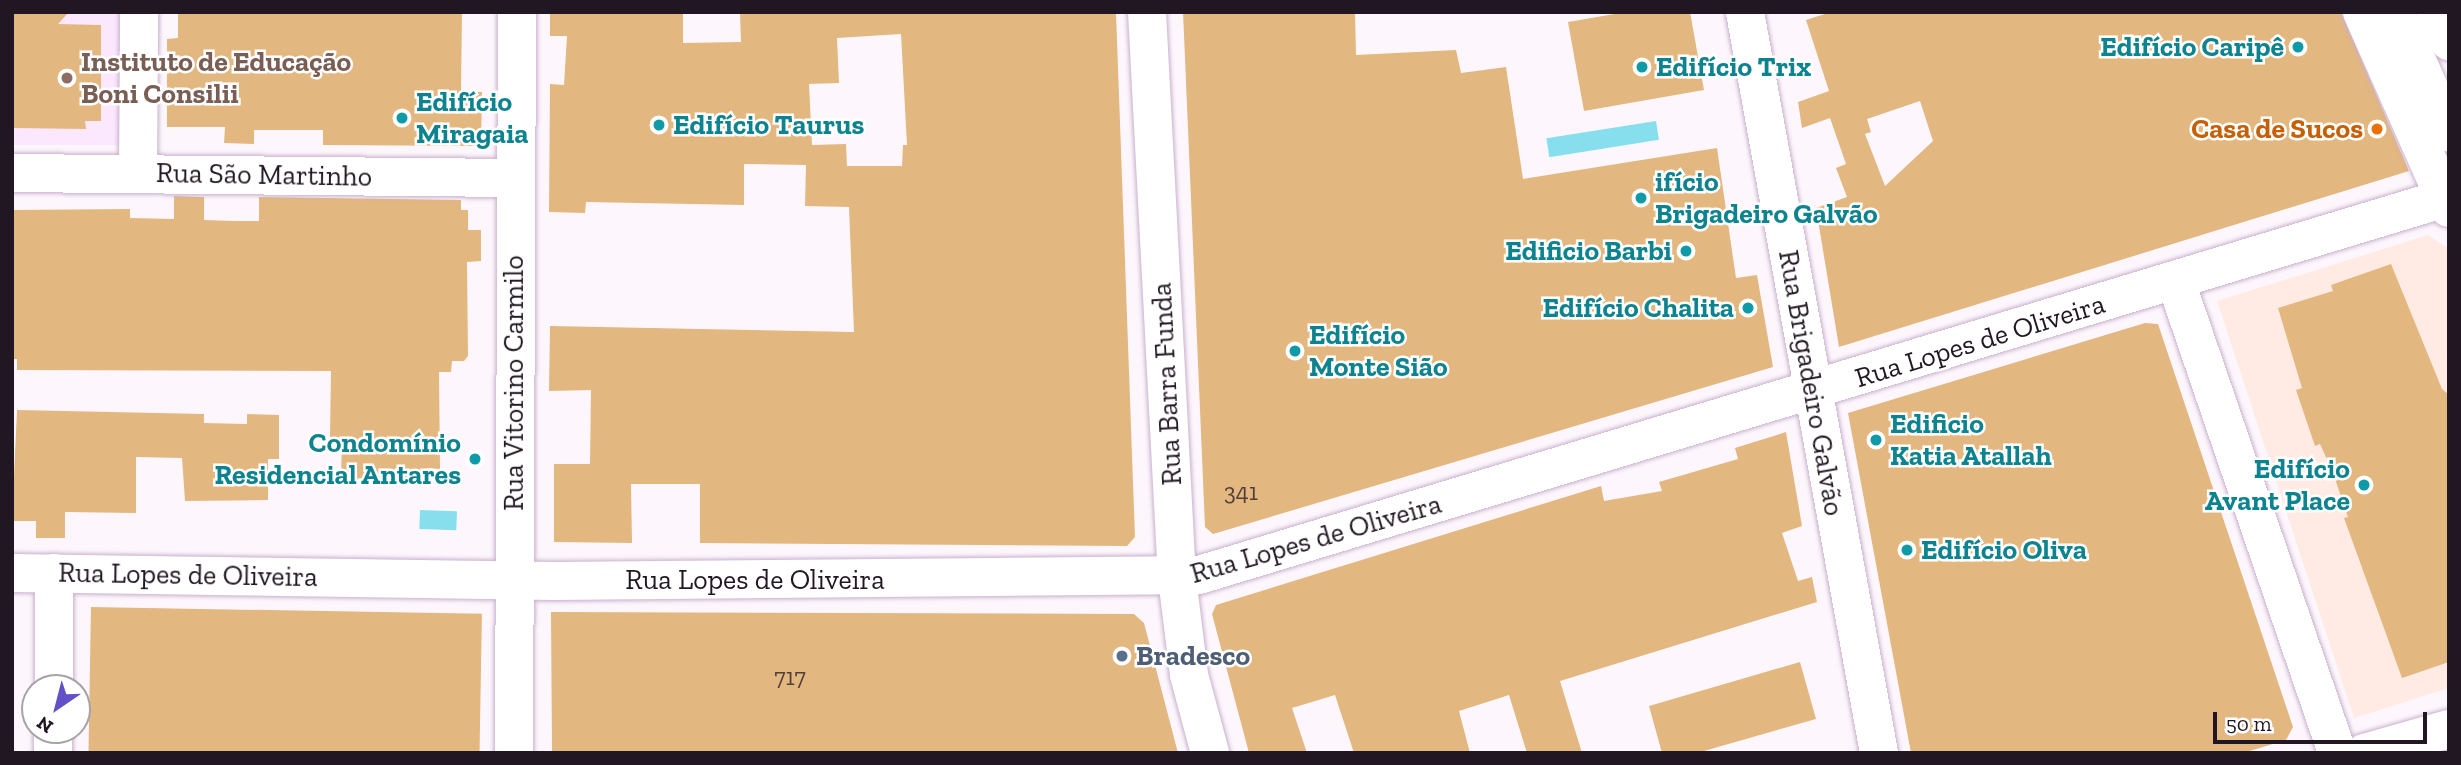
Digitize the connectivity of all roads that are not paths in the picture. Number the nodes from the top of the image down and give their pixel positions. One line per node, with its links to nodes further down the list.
1 (139, 12): 11 (main road)
2 (517, 12): 12 (main road, Rua Vitorino Carmilo)
3 (1147, 12): 18 (main road, Rua Barra Funda)
4 (1745, 12): 15 (main road, Rua Brigadeiro Galvão)
5 (2362, 12): 13 (main road)
6 (2395, 12): 9 (main road)
7 (2436, 12): 8 (main road)
8 (2449, 41)
9 (2449, 132)
10 (12, 173): 11 (main road, Rua São Martinho)
11 (138, 173): 12 (main road, Rua São Martinho)
12 (516, 178): 19 (main road, Rua Vitorino Carmilo)
13 (2447, 201): 14 (main road, Rua Lopes de Oliveira)
14 (2176, 282): 15 (main road, Rua Lopes de Oliveira); 25 (main road)
15 (1811, 392): 18 (main road, Rua Lopes de Oliveira); 24 (main road, Rua Brigadeiro Galvão)
16 (12, 573): 17 (main road, Rua Lopes de Oliveira)
17 (54, 573): 19 (main road, Rua Lopes de Oliveira); 20 (main road)
18 (1177, 578): 19 (main road, Rua Lopes de Oliveira); 23 (main road, Rua Barra Funda)
19 (512, 581): 22 (main road, Rua Vitorino Carmilo)
20 (54, 674)
21 (2449, 729): 26 (main road)
22 (514, 753)
23 (1210, 753)
24 (1879, 753)
25 (2337, 753)
26 (2364, 753)

